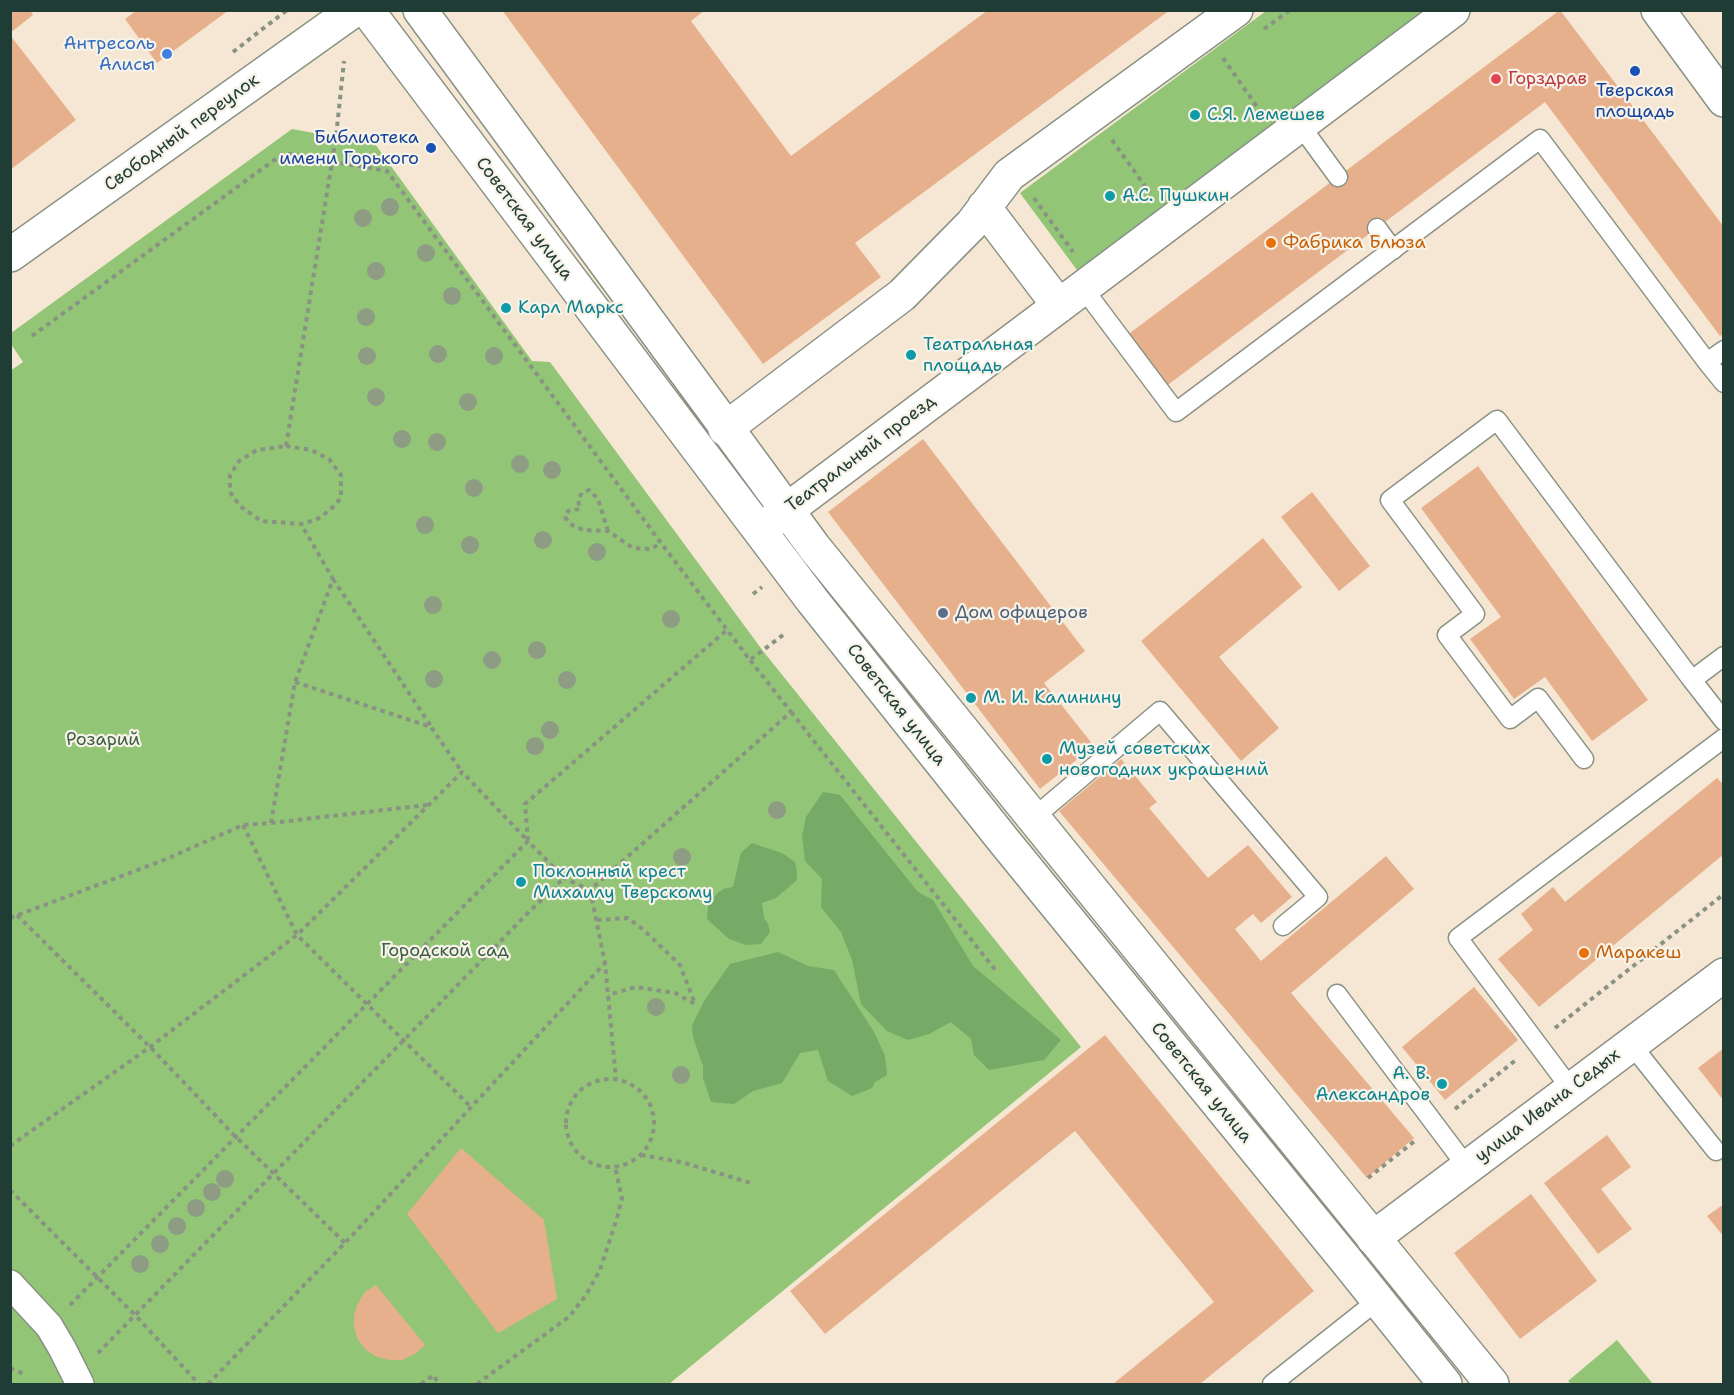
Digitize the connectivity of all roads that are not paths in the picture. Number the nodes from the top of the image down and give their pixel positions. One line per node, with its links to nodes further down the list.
1 (354, 10): 13 (main road, Свободный переулок)
2 (367, 10): 20 (main road, Советская улица)
3 (420, 10): 18 (main road, Советская улица)
4 (1236, 10): 10 (main road)
5 (1453, 10): 8 (main road, Театральный проезд)
6 (1658, 10): 7 (main road)
7 (1724, 100)
8 (1291, 132): 9 (lane); 14 (main road, Театральный проезд)
9 (1338, 177)
10 (984, 207): 14 (main road); 18 (main road)
11 (1377, 228): 12 (lane)
12 (1393, 250): 14 (lane); 16 (lane)
13 (10, 255)
14 (1071, 297): 19 (main road, Театральный проезд)
15 (1724, 350): 16 (lane)
16 (1707, 362): 17 (lane)
17 (1724, 383)
18 (725, 429): 19 (main road, Советская улица)
19 (786, 510): 20 (main road, Театральный проезд); 26 (main road, Советская улица)
20 (759, 530): 35 (main road, Советская улица)
21 (1724, 656): 22 (lane)
22 (1692, 680): 23 (lane); 25 (lane)
23 (1724, 721)
24 (1724, 738): 31 (lane)
25 (1584, 759)
26 (1032, 819): 27 (lane); 34 (main road, Советская улица)
27 (1284, 926)
28 (1724, 975): 30 (main road, улица Ивана Седых)
29 (1336, 994): 33 (lane)
30 (1631, 1044): 31 (main road, улица Ивана Седых); 32 (lane)
31 (1571, 1089): 33 (main road, улица Ивана Седых)
32 (1716, 1151)
33 (1467, 1167): 34 (main road, улица Ивана Седых)
34 (1373, 1238): 35 (main road, улица Ивана Седых); 41 (main road, Советская улица)
35 (1345, 1259): 37 (main road, Советская улица)
36 (10, 1284): 38 (street)
37 (1377, 1300): 39 (lane); 40 (main road, Советская улица)
38 (78, 1380)
39 (1272, 1384)
40 (1445, 1384)
41 (1492, 1384)

